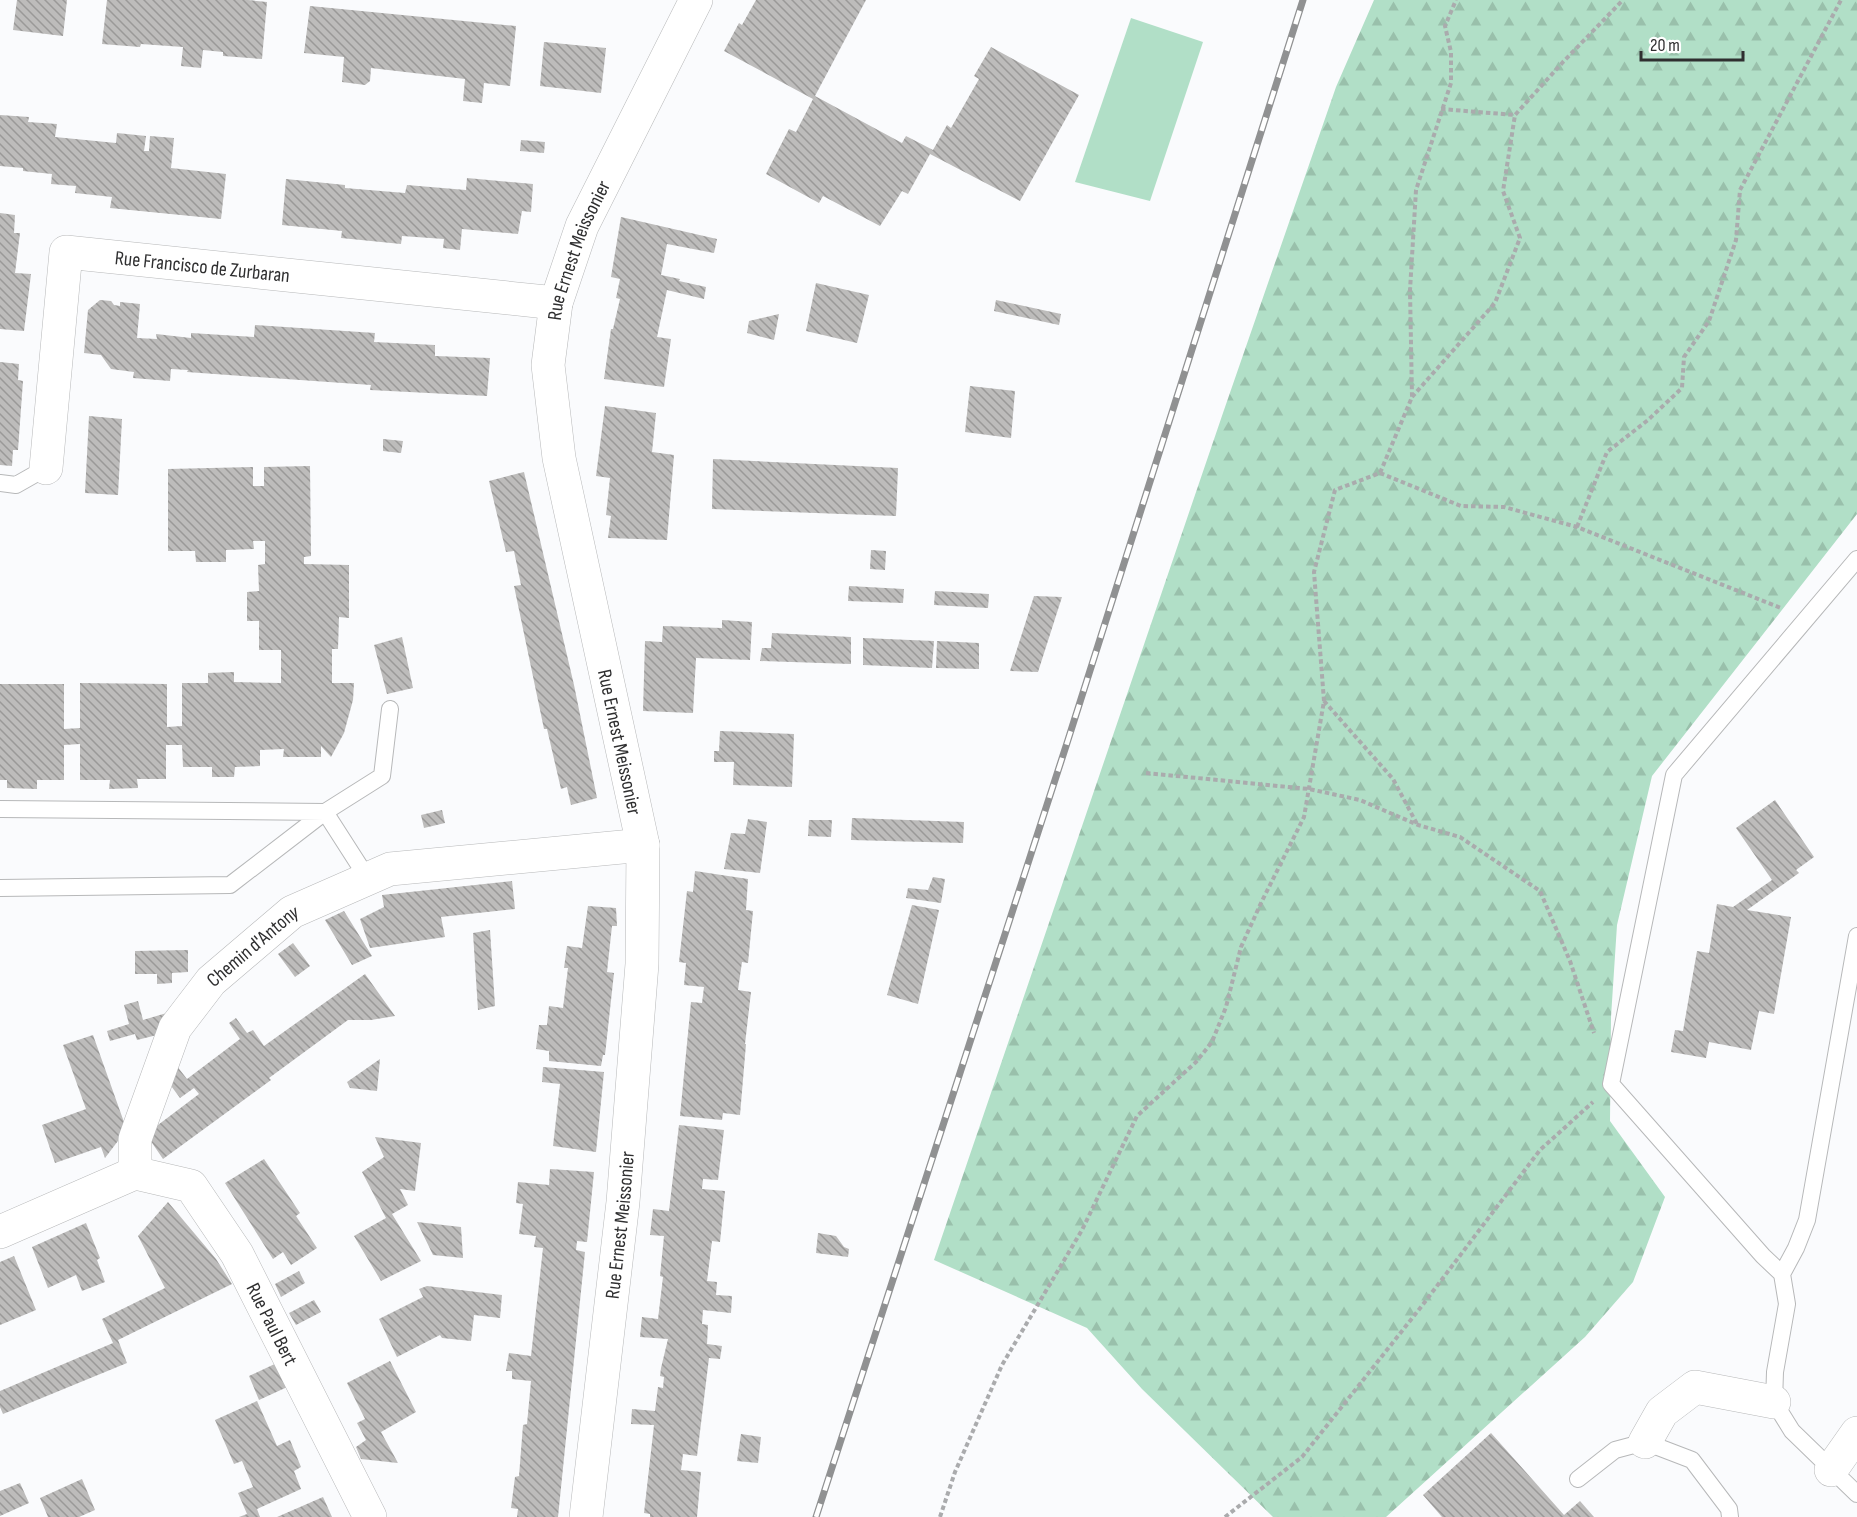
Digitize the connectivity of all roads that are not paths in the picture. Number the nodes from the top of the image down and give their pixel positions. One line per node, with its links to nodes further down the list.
1 (687, 3): 2 (street, Rue Ernest Meissonier)
2 (556, 303): 3 (street, Rue Francisco de Zurbaran); 9 (street, Rue Ernest Meissonier)
3 (46, 468): 4 (lane)
4 (0, 483)
5 (1857, 559): 15 (lane)
6 (390, 710): 8 (lane)
7 (0, 809): 8 (lane)
8 (325, 812): 10 (lane); 11 (lane)
9 (643, 845): 10 (street, Chemin d'Antony); 23 (street, Rue Ernest Meissonier)
10 (368, 879): 13 (street, Chemin d'Antony)
11 (0, 888)
12 (1857, 936): 15 (lane)
13 (135, 1173): 14 (street); 22 (street, Rue Paul Bert)
14 (0, 1232)
15 (1782, 1274): 16 (lane)
16 (1774, 1402): 18 (street); 19 (lane)
17 (1857, 1433): 19 (street)
18 (1645, 1442): 20 (lane); 24 (lane)
19 (1831, 1470): 21 (lane)
20 (1578, 1479)
21 (1857, 1494)
22 (370, 1517)
23 (586, 1517)
24 (1730, 1517)

